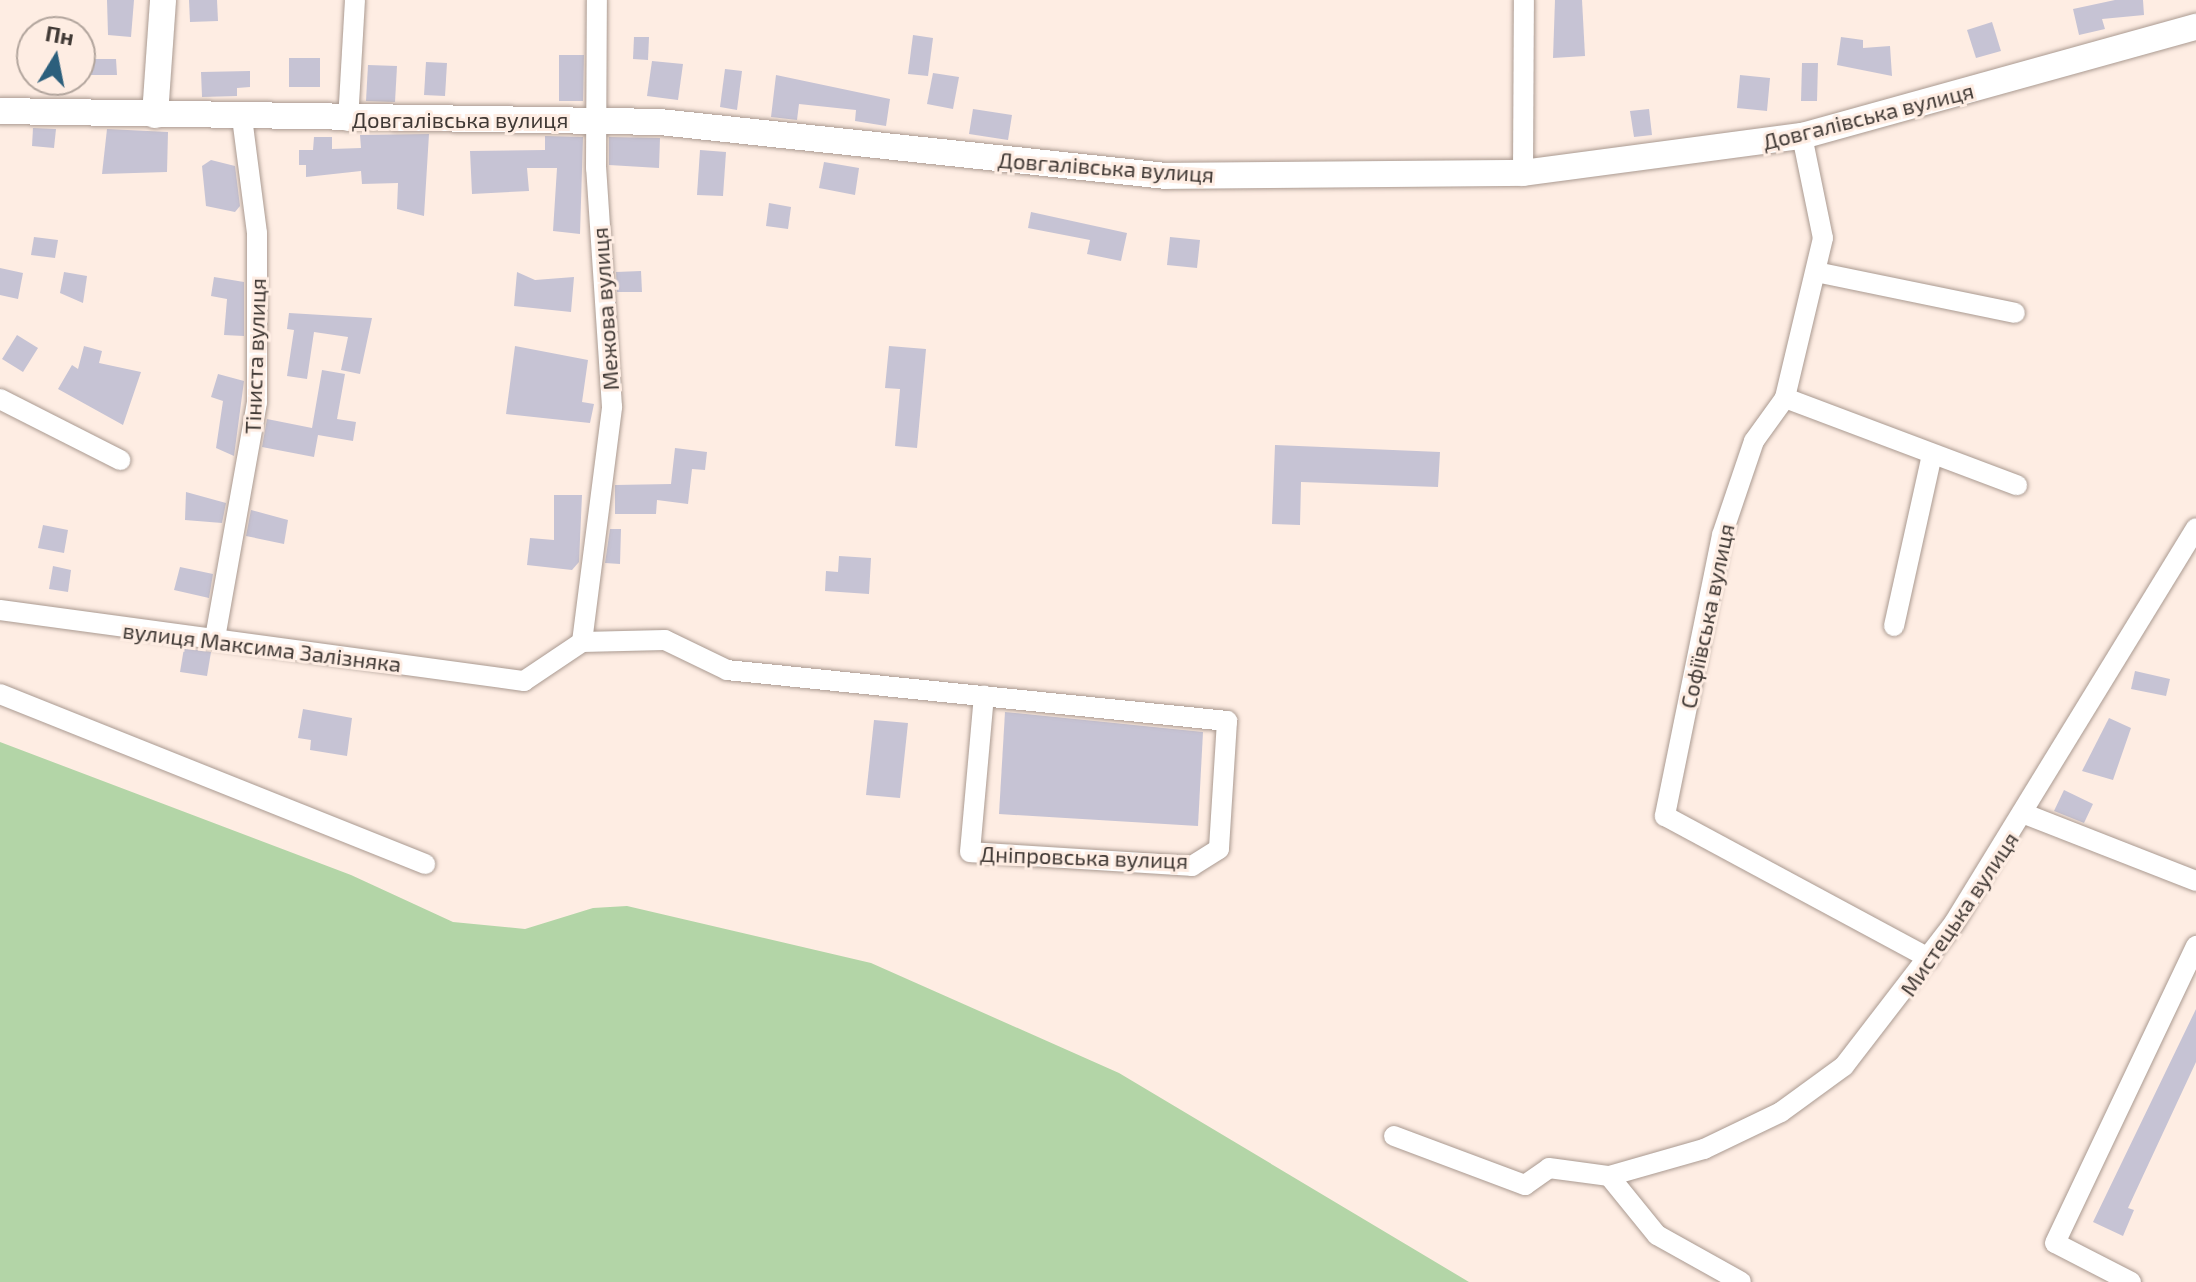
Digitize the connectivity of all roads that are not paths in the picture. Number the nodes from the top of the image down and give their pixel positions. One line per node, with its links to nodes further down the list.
1 (163, 0): 7 (street)
2 (355, 0): 10 (street)
3 (597, 0): 9 (street, Межова вулиця)
4 (1524, 0): 12 (street)
5 (2196, 27): 11 (street, Довгалівська вулиця)
6 (0, 111): 7 (street, Довгалівська вулиця)
7 (155, 115): 8 (street, Довгалівська вулиця)
8 (242, 118): 10 (street, Довгалівська вулиця); 23 (street, Тіниста вулиця)
9 (594, 120): 10 (street, Довгалівська вулиця); 12 (street, Довгалівська вулиця); 24 (street, Межова вулиця)
10 (348, 121)
11 (1802, 136): 12 (street, Довгалівська вулиця); 13 (street, Софіївська вулиця)
12 (1523, 173)
13 (1816, 272): 14 (street); 15 (street, Софіївська вулиця)
14 (2015, 313)
15 (1785, 398): 17 (street); 31 (street, Софіївська вулиця)
16 (0, 399): 18 (street)
17 (1932, 455): 19 (street); 22 (street)
18 (120, 460)
19 (2017, 485)
20 (2196, 528): 27 (street, Мистецька вулиця)
21 (0, 610): 23 (street, вулиця Максима Залізняка)
22 (1894, 626)
23 (215, 638): 24 (street, вулиця Максима Залізняка)
24 (582, 642): 26 (street, Дніпровська вулиця)
25 (0, 694): 28 (street)
26 (984, 696): 26 (street, Дніпровська вулиця)
27 (2025, 814): 29 (street); 31 (street, Мистецька вулиця)
28 (425, 864)
29 (2196, 881)
30 (2196, 946): 35 (street)
31 (1929, 958): 33 (street, Мистецька вулиця)
32 (1394, 1136): 33 (street)
33 (1609, 1176): 34 (street)
34 (1741, 1282)
35 (2131, 1282)

